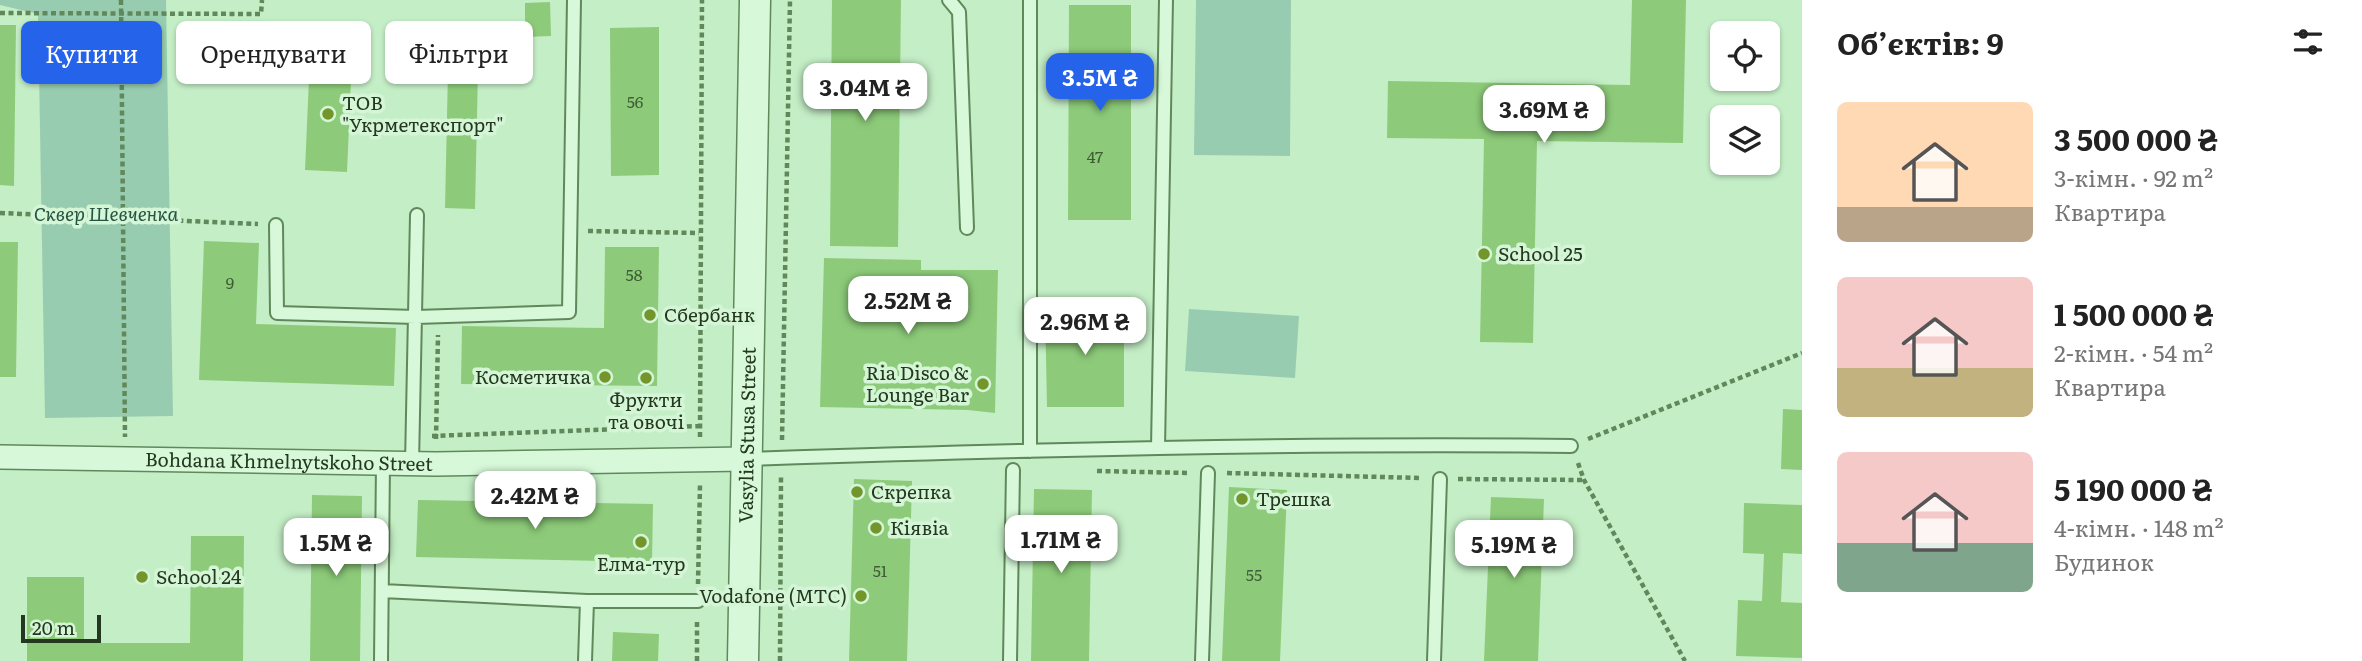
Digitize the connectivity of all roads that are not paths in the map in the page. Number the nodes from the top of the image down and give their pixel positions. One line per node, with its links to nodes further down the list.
1 (574, 0): 9 (lane)
2 (755, 0): 14 (street, Vasylia Stusa Street)
3 (950, 0): 8 (lane)
4 (1030, 0): 12 (lane)
5 (1166, 0): 11 (lane)
6 (417, 215): 9 (lane)
7 (276, 225): 9 (lane)
8 (967, 228)
9 (416, 317): 16 (lane)
10 (1571, 446): 11 (lane)
11 (1158, 448): 12 (lane)
12 (1031, 451): 14 (lane)
13 (0, 457): 15 (street, Bohdana Khmelnytskoho Street)
14 (745, 459): 16 (street, Bohdana Khmelnytskoho Street); 25 (street, Vasylia Stusa Street)
15 (383, 463): 16 (street, Bohdana Khmelnytskoho Street); 20 (lane)
16 (412, 464)
17 (1013, 470): 26 (lane)
18 (1208, 473): 27 (lane)
19 (1440, 479): 28 (lane)
20 (382, 591): 21 (lane); 23 (lane)
21 (587, 601): 22 (lane); 24 (lane)
22 (698, 601)
23 (381, 661)
24 (585, 661)
25 (743, 661)
26 (1010, 661)
27 (1202, 661)
28 (1434, 661)

